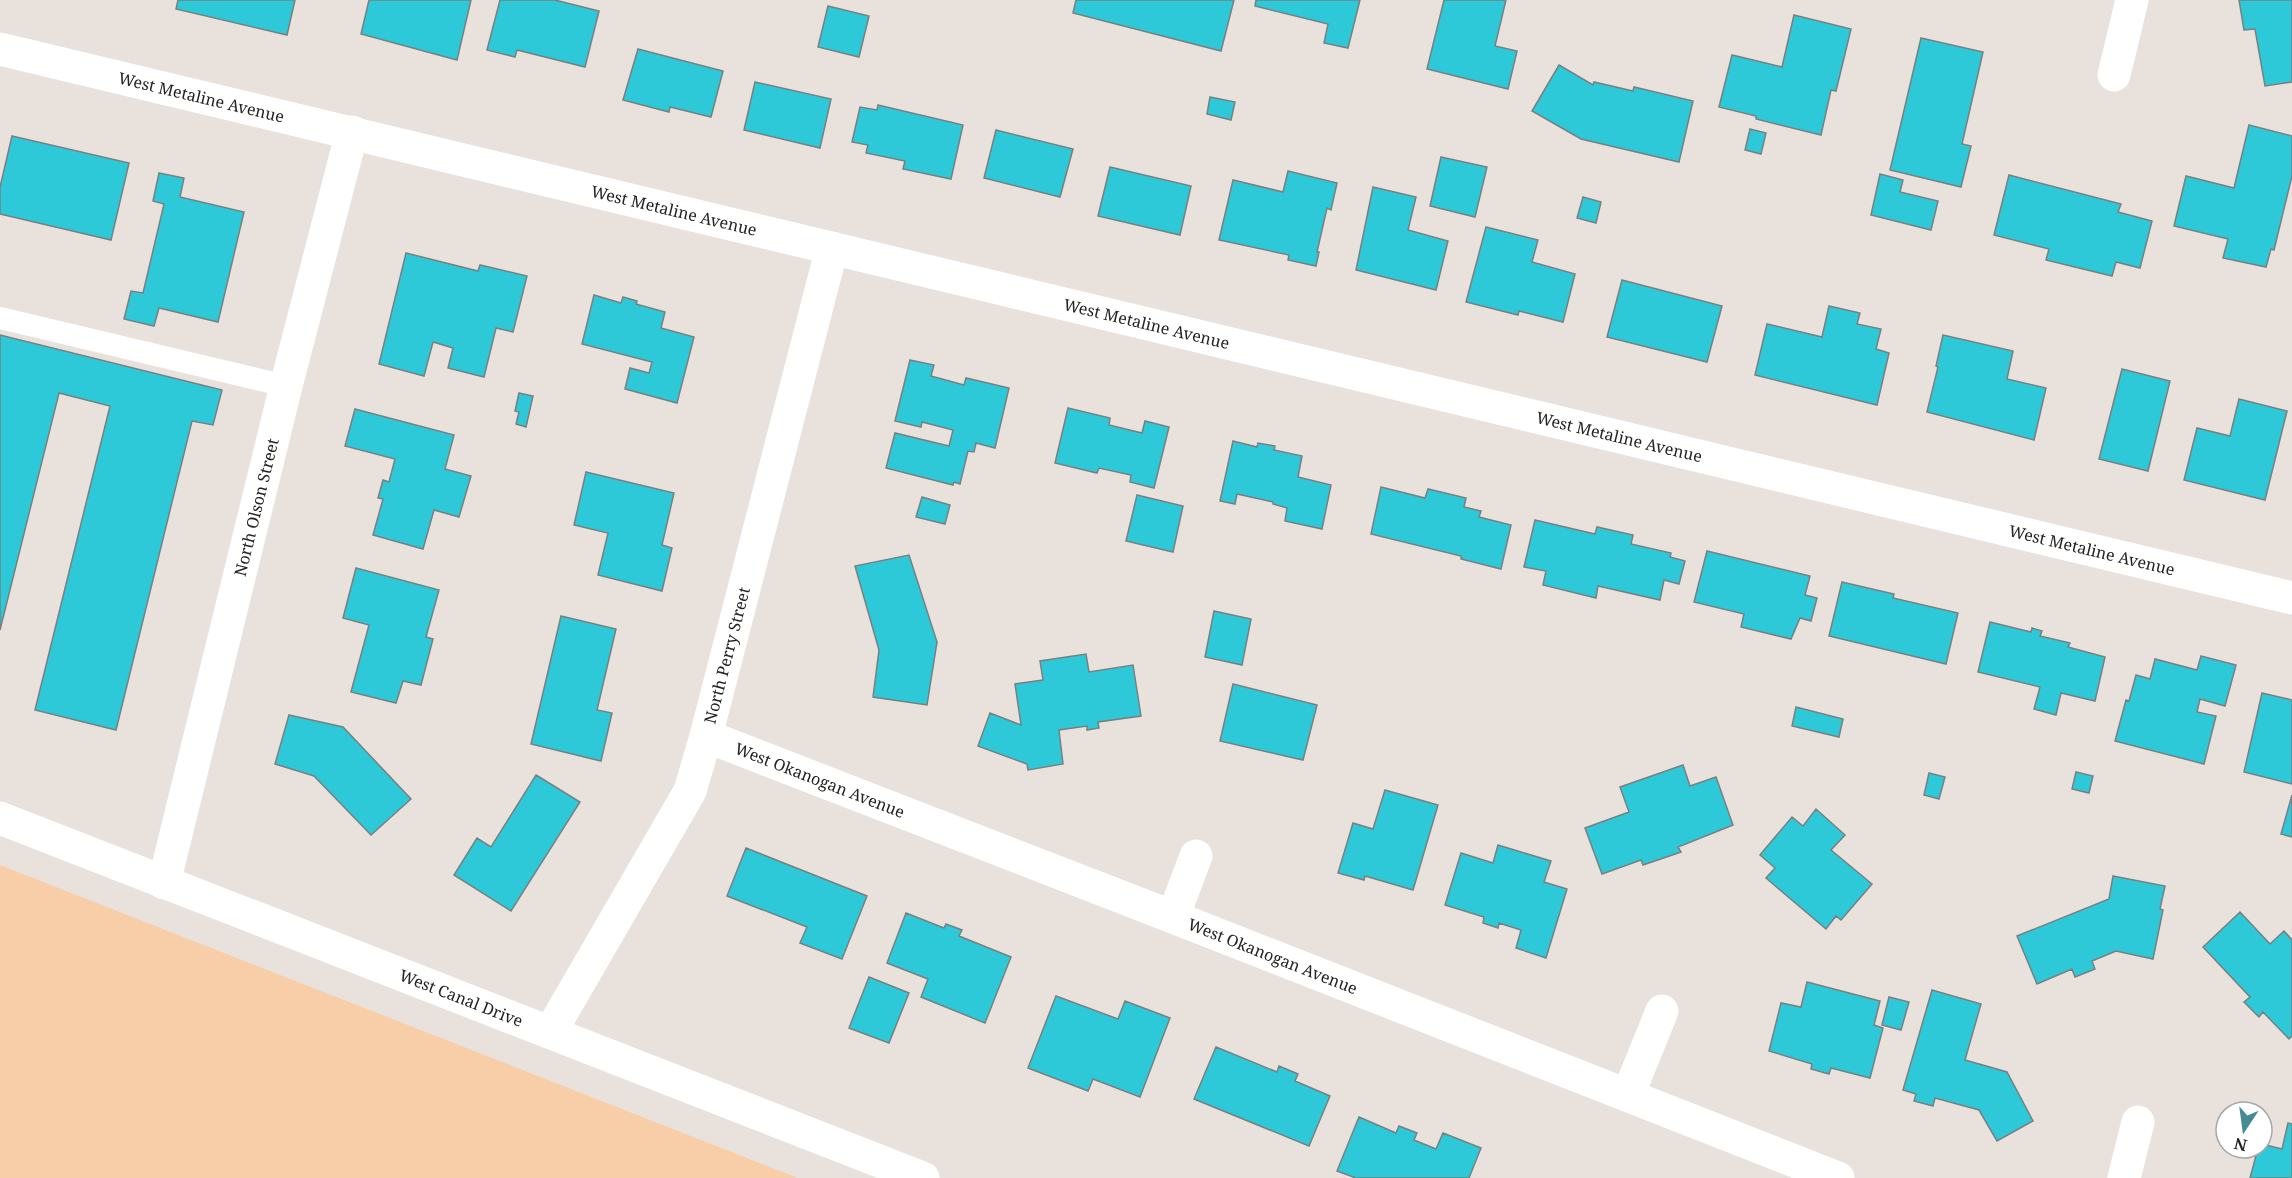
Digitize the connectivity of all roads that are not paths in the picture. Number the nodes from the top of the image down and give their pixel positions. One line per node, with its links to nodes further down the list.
1 (2132, 0): 3 (street)
2 (0, 49): 4 (street, West Metaline Avenue)
3 (2114, 75)
4 (352, 132): 5 (street, West Metaline Avenue); 7 (street, North Olson Street)
5 (832, 248): 8 (street, West Metaline Avenue); 9 (street, North Perry Street)
6 (0, 318): 7 (lane)
7 (286, 386): 12 (street, North Olson Street)
8 (2292, 598)
9 (706, 736): 13 (street, West Okanogan Avenue); 15 (street, North Perry Street)
10 (0, 819): 12 (street, West Canal Drive)
11 (1196, 856): 13 (street)
12 (164, 883): 15 (street, West Canal Drive)
13 (1173, 916): 16 (street, West Okanogan Avenue)
14 (1662, 1011): 16 (street)
15 (551, 1031): 18 (street, West Canal Drive)
16 (1628, 1095): 19 (street, West Okanogan Avenue)
17 (2138, 1122): 20 (street)
18 (923, 1178)
19 (1838, 1178)
20 (2124, 1178)

